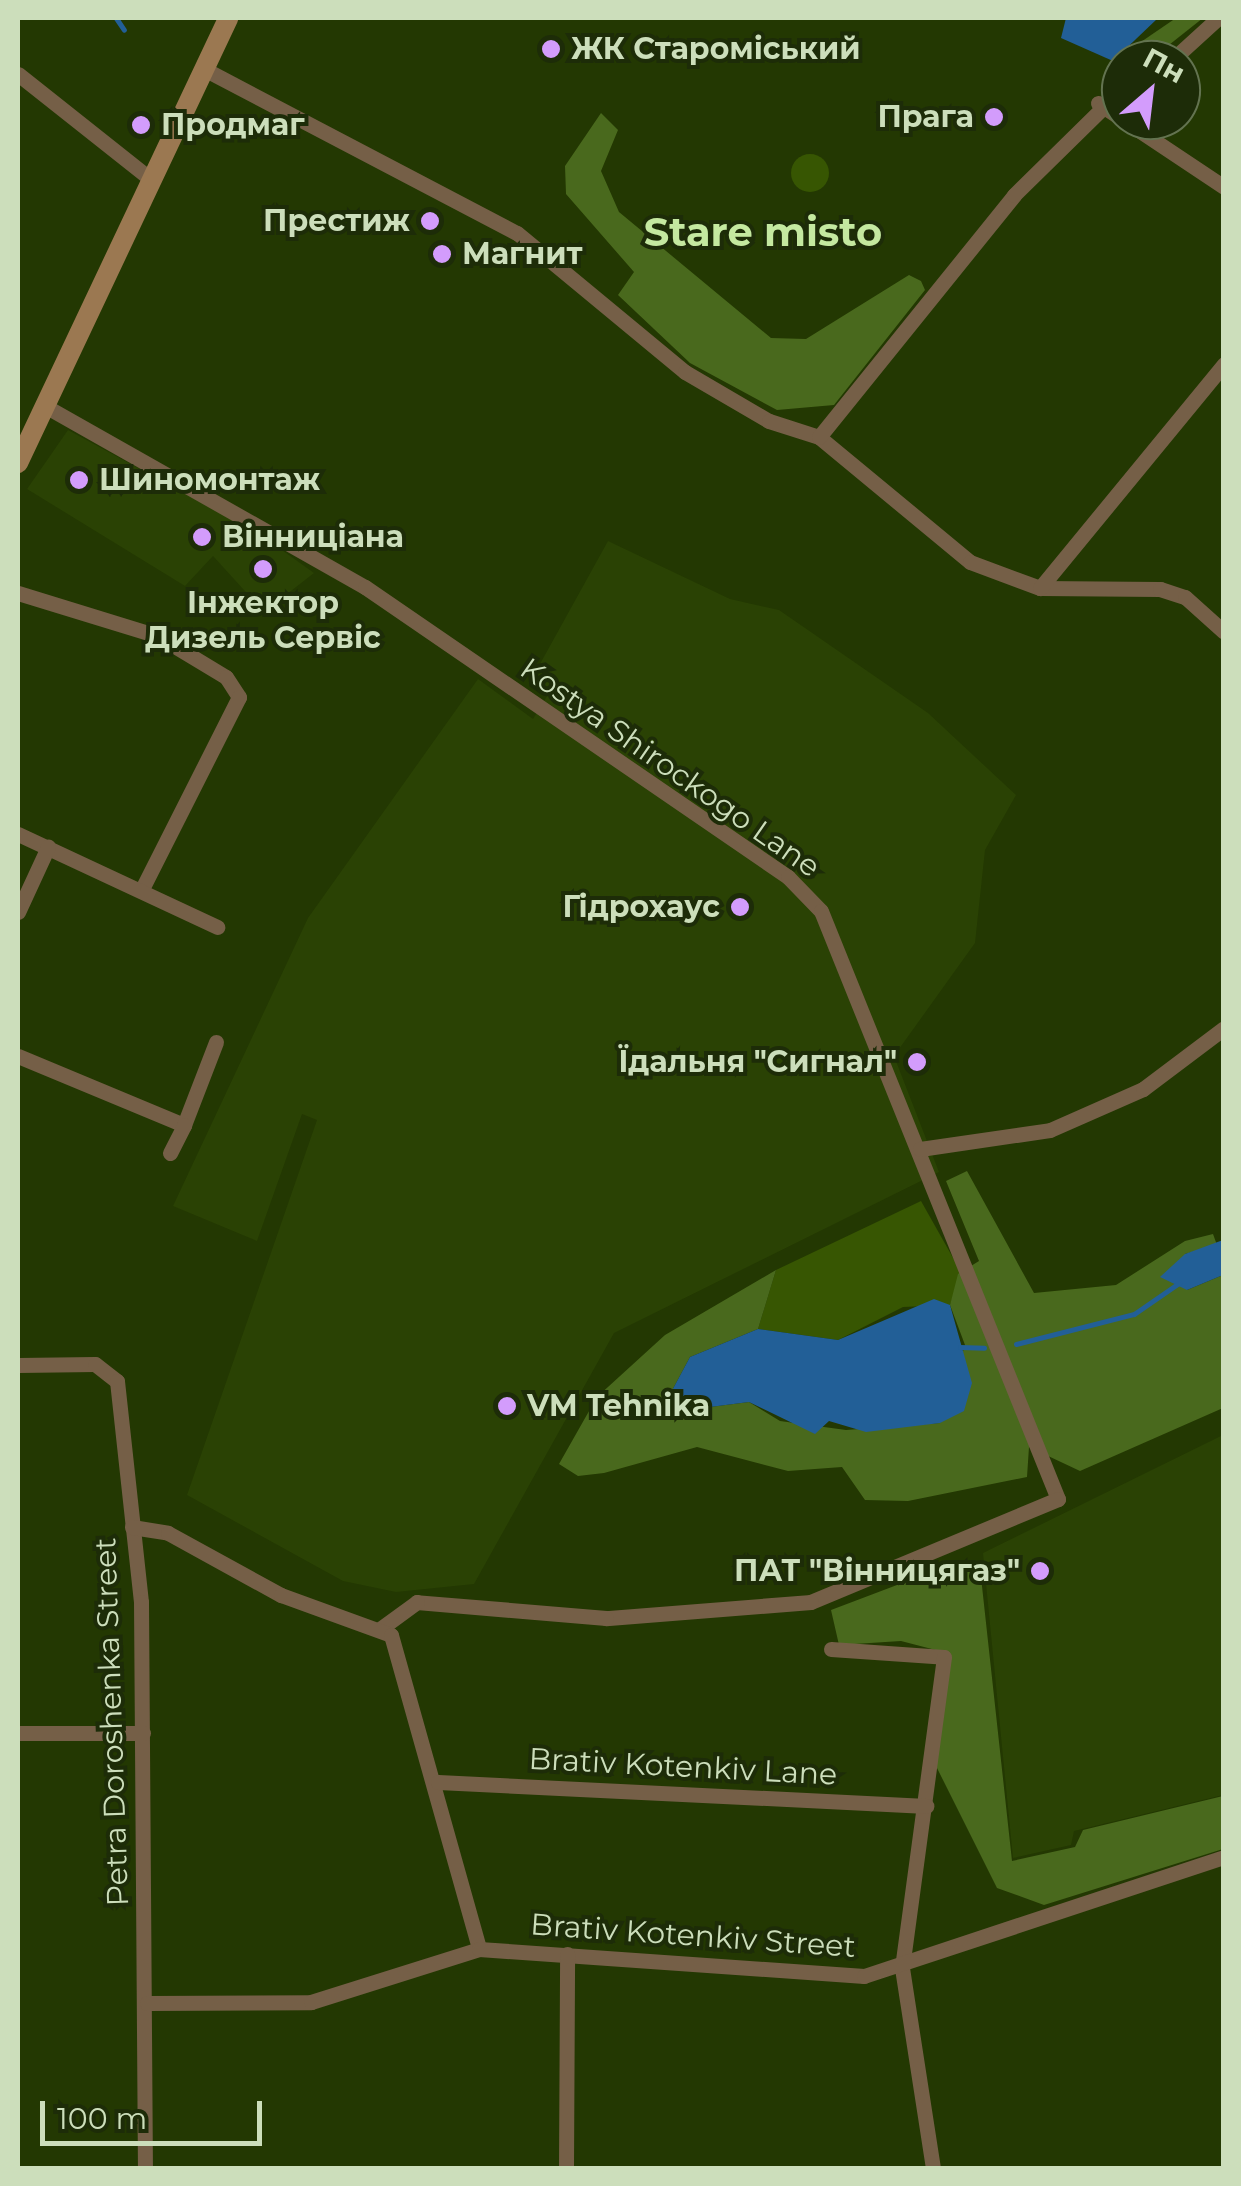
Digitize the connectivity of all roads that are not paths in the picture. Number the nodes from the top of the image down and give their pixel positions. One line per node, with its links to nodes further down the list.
1 (228, 18): 4 (main road)
2 (1218, 18): 3 (street)
3 (1194, 40)
4 (206, 70): 8 (main road); 12 (street)
5 (18, 74): 8 (street)
6 (1101, 102): 7 (street)
7 (1098, 104): 9 (street); 12 (street)
8 (153, 181): 11 (main road)
9 (1224, 186)
10 (1224, 364): 14 (street)
11 (45, 406): 13 (main road); 26 (street, Kostya Shirockogo Lane)
12 (819, 437): 14 (street)
13 (18, 464)
14 (1040, 588): 16 (street)
15 (18, 593): 19 (street)
16 (1224, 632)
17 (18, 834): 18 (street)
18 (48, 847): 19 (street); 20 (street)
19 (142, 890): 21 (street)
20 (18, 912)
21 (217, 927)
22 (1224, 1028): 26 (street)
23 (216, 1042): 25 (street)
24 (18, 1056): 25 (street)
25 (184, 1125): 27 (street)
26 (920, 1149): 30 (street, Kostya Shirockogo Lane)
27 (170, 1154)
28 (18, 1365): 29 (street, Petra Doroshenka Street)
29 (132, 1527): 30 (street); 33 (street, Petra Doroshenka Street)
30 (380, 1629): 34 (street)
31 (830, 1649): 35 (street)
32 (18, 1733): 33 (street)
33 (143, 1734): 40 (street, Petra Doroshenka Street)
34 (438, 1782): 35 (street, Brativ Kotenkiv Lane); 37 (street)
35 (926, 1806): 39 (street)
36 (1224, 1857): 39 (street, Brativ Kotenkiv Street)
37 (479, 1949): 38 (street, Brativ Kotenkiv Street); 40 (street, Brativ Kotenkiv Street)
38 (567, 1954): 39 (street, Brativ Kotenkiv Street); 42 (street)
39 (902, 1968): 43 (street)
40 (148, 2003): 41 (street, Petra Doroshenka Street)
41 (145, 2168)
42 (566, 2168)
43 (933, 2168)

